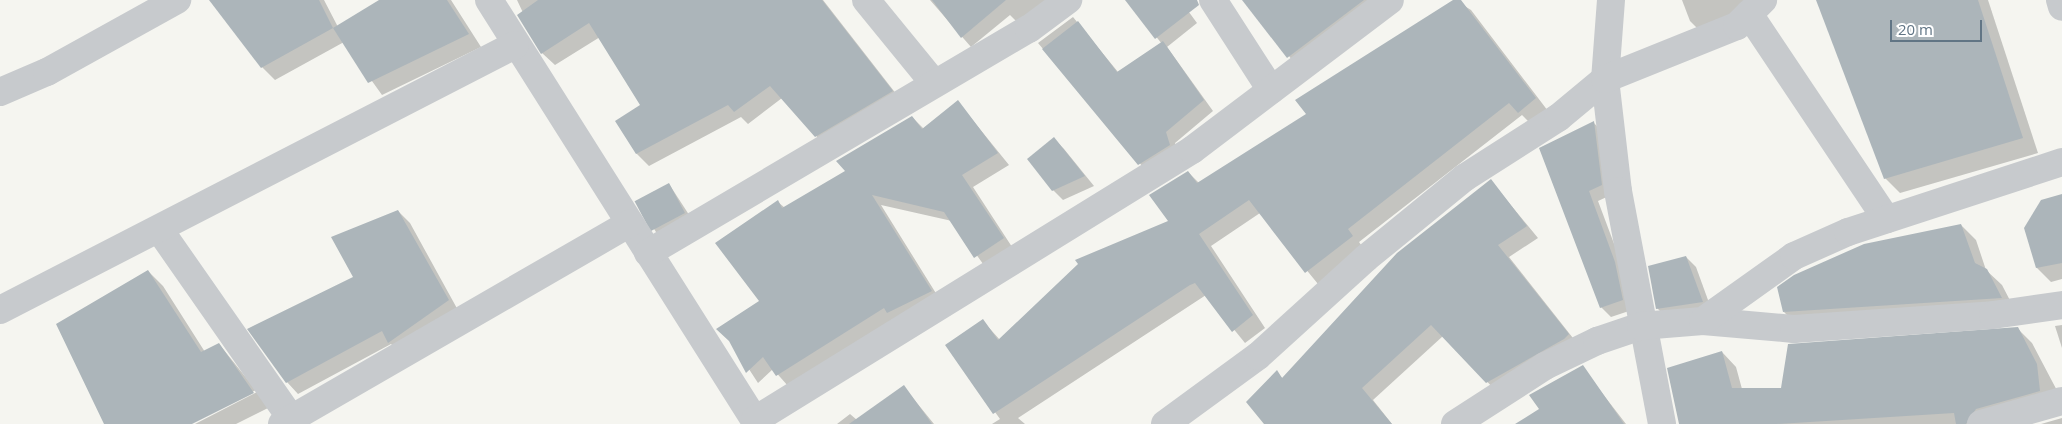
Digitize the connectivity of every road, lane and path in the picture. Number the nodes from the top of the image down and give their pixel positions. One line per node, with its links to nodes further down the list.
1 (177, 0): 15 (street)
2 (866, 0): 13 (street)
3 (1068, 0): 13 (street)
4 (1213, 0): 14 (street)
5 (1390, 0): 14 (street)
6 (1611, 0): 12 (street)
7 (2060, 0): 9 (street)
8 (494, 2): 11 (street)
9 (2062, 6)
10 (1756, 7): 12 (street); 17 (street)
11 (515, 45): 18 (street); 19 (street)
12 (1605, 79): 24 (street); 28 (street)
13 (933, 82): 20 (street)
14 (1271, 90): 26 (street)
15 (0, 92)
16 (2062, 162): 17 (street)
17 (1886, 220): 23 (street)
18 (629, 224): 20 (street); 27 (street)
19 (159, 229): 22 (street); 27 (street)
20 (648, 253): 26 (street)
21 (2062, 305): 23 (street)
22 (0, 310)
23 (1703, 321): 24 (street)
24 (1641, 326): 29 (street); 30 (street)
25 (2062, 401): 31 (street)
26 (756, 422)
27 (290, 423)
28 (1165, 424)
29 (1455, 424)
30 (1662, 424)
31 (1981, 424)

